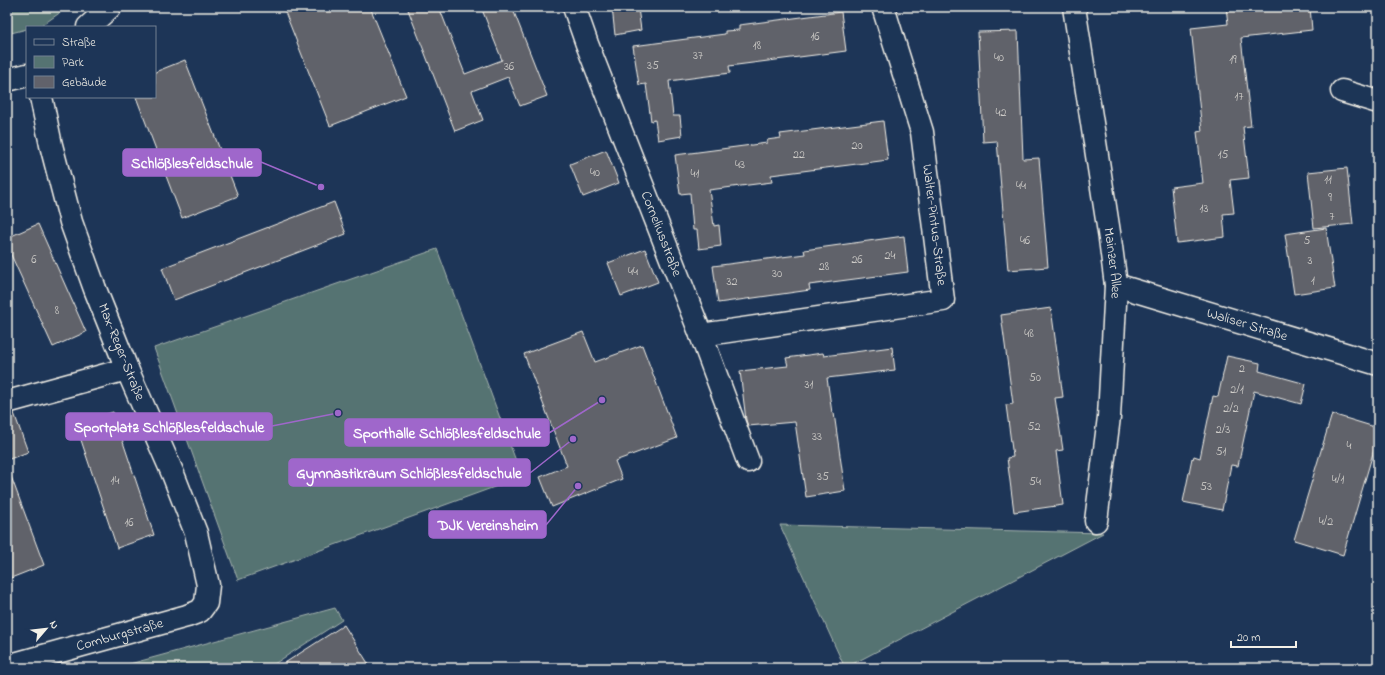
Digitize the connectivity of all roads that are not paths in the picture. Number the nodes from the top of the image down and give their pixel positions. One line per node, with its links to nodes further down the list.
1 (110, 7): 5 (street)
2 (574, 7): 12 (street, Corneliusstraße)
3 (883, 7): 12 (street, Walter-Pintus-Straße)
4 (1074, 7): 11 (street, Mainzer Allee)
5 (89, 26)
6 (26, 75): 7 (street)
7 (7, 80)
8 (1342, 90): 10 (street)
9 (41, 98): 14 (street, Max-Reger-Straße)
10 (1378, 102)
11 (1116, 284): 13 (street, Waliser Straße); 17 (street, Mainzer Allee)
12 (701, 334): 16 (street, Corneliusstraße)
13 (1377, 360)
14 (127, 369): 15 (street); 18 (street, Max-Reger-Straße)
15 (7, 402)
16 (748, 461)
17 (1096, 521)
18 (206, 603): 19 (street, Comburgstraße)
19 (7, 666)

